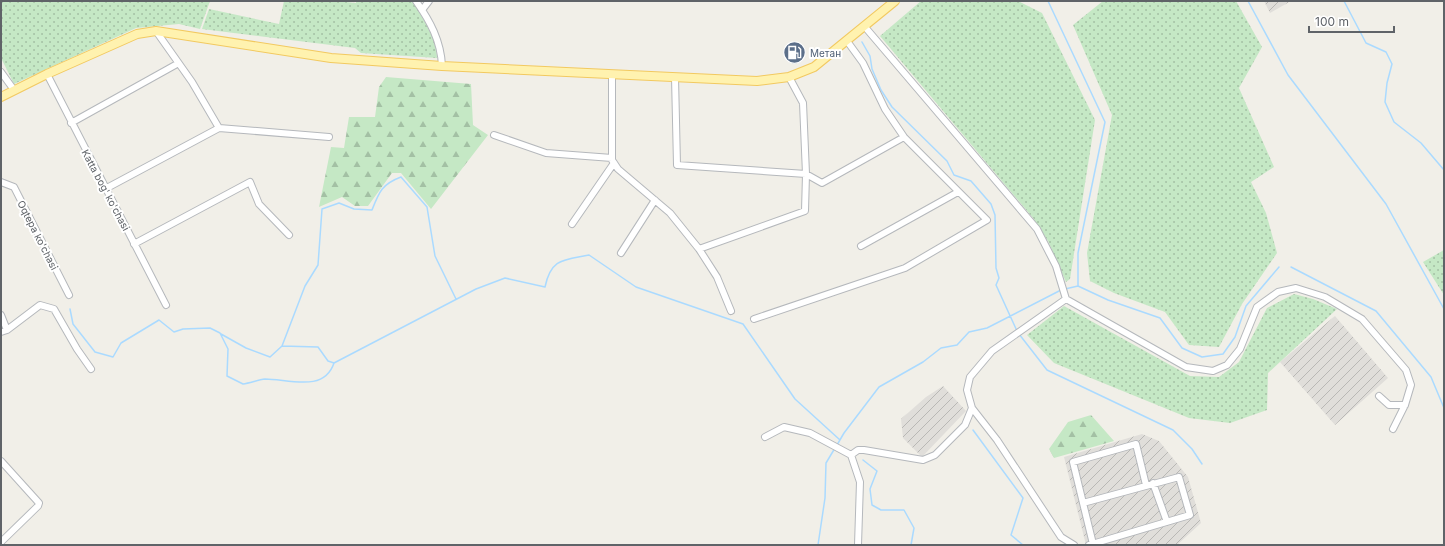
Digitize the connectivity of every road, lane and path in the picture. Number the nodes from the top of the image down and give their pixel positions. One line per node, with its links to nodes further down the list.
1 (416, 1): 4 (street)
2 (429, 1): 4 (street)
3 (895, 1): 5 (main road)
4 (422, 10): 9 (street)
5 (865, 27): 7 (main road); 35 (street)
6 (156, 31): 8 (street); 9 (main road); 11 (main road)
7 (847, 41): 13 (main road); 21 (street)
8 (177, 64): 17 (street); 18 (street)
9 (442, 66): 12 (main road)
10 (1, 72): 15 (street)
11 (47, 74): 15 (main road); 17 (street, Katta bog' ko'chasi)
12 (612, 74): 14 (main road); 22 (street)
13 (789, 76): 14 (main road); 23 (street)
14 (675, 77): 23 (street)
15 (14, 90): 16 (main road)
16 (1, 97)
17 (71, 123): 25 (street, Katta bog' ko'chasi)
18 (219, 128): 20 (street); 25 (street)
19 (494, 134): 22 (street)
20 (329, 137)
21 (904, 137): 23 (street); 26 (street)
22 (613, 160): 27 (street); 28 (street)
23 (806, 174): 32 (street)
24 (1, 182): 34 (street, Oqtepa ko'chasi)
25 (105, 189): 30 (street, Katta bog' ko'chasi)
26 (958, 192): 31 (street); 39 (street)
27 (655, 200): 32 (street); 33 (street)
28 (572, 224)
29 (289, 235): 30 (street)
30 (134, 244): 36 (street, Katta bog' ko'chasi)
31 (861, 246)
32 (699, 249): 37 (street)
33 (622, 253)
34 (69, 295)
35 (1066, 299): 43 (street); 44 (street)
36 (166, 305)
37 (731, 311)
38 (1, 315): 40 (street)
39 (754, 319)
40 (4, 331): 41 (street)
41 (91, 369)
42 (1379, 396): 43 (street)
43 (1405, 405): 45 (street)
44 (972, 408): 47 (street); 56 (street)
45 (1392, 429)
46 (765, 437): 47 (street)
47 (851, 455): 55 (street)
48 (1, 461): 53 (street)
49 (1153, 483): 50 (street); 52 (street); 52 (street)
50 (1146, 485): 51 (street); 51 (street)
51 (1083, 503): 54 (street)
52 (1167, 522): 54 (street)
53 (1, 542)
54 (1091, 544)
55 (858, 545)
56 (1074, 545)

